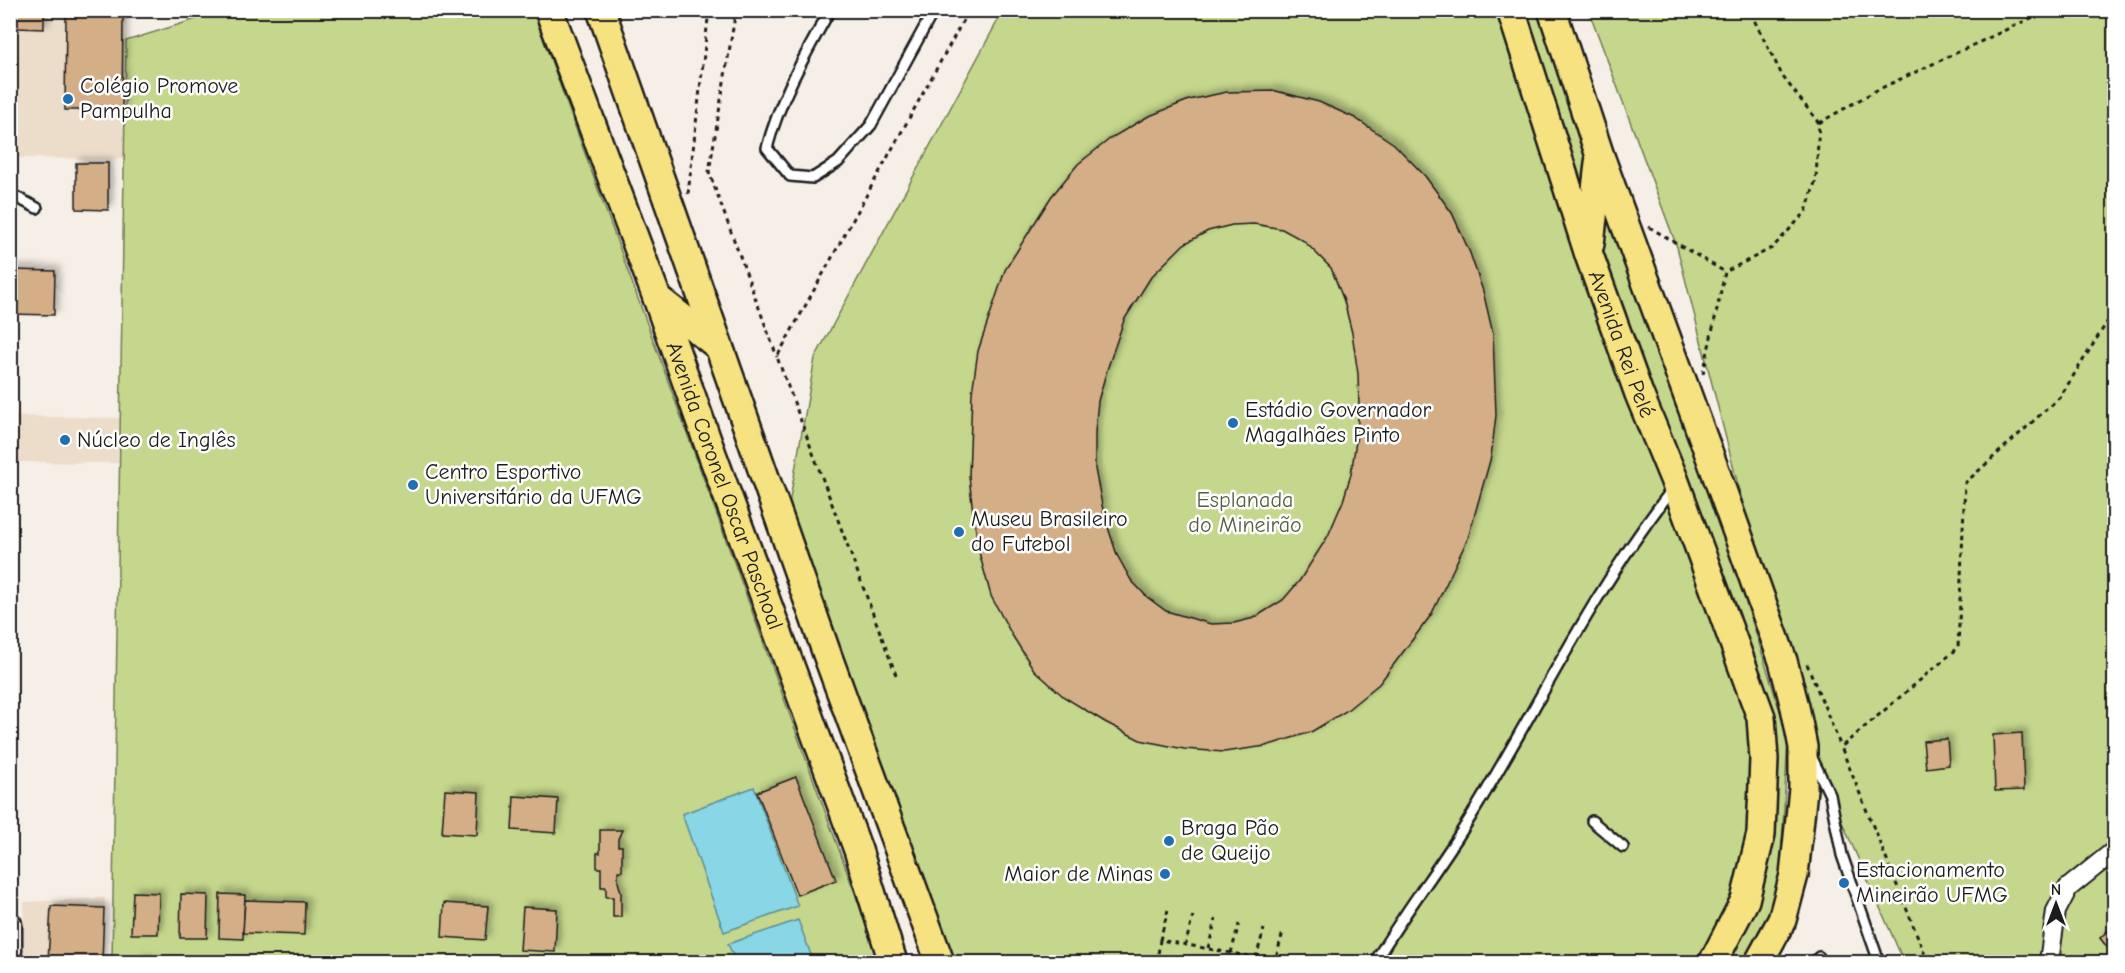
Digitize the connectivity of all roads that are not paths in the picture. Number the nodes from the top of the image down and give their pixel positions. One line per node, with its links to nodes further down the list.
1 (549, 10): 11 (main road, Avenida Coronel Oscar Paschoal)
2 (601, 10): 12 (main road, Avenida Coronel Oscar Paschoal)
3 (830, 10): 4 (lane)
4 (934, 10)
5 (1511, 10): 10 (main road, Avenida Rei Pelé)
6 (1552, 10): 7 (main road, Avenida Rei Pelé)
7 (1600, 156): 10 (main road); 13 (main road, Avenida Rei Pelé)
8 (10, 196): 9 (lane)
9 (37, 208)
10 (1589, 255): 14 (main road, Avenida Rei Pelé)
11 (657, 298): 12 (main road); 19 (main road, Avenida Coronel Oscar Paschoal)
12 (718, 346): 16 (main road, Avenida Coronel Oscar Paschoal)
13 (1712, 462): 14 (main road); 15 (main road, Avenida Rei Pelé)
14 (1674, 479): 25 (lane); 26 (main road, Avenida Rei Pelé)
15 (1800, 733): 27 (main road, Avenida Rei Pelé); 30 (lane)
16 (883, 810): 19 (main road); 24 (main road, Avenida Coronel Oscar Paschoal)
17 (1592, 821): 18 (lane)
18 (1623, 848)
19 (858, 850): 23 (main road, Avenida Coronel Oscar Paschoal)
20 (2115, 850): 31 (street)
21 (10, 924): 22 (street)
22 (10, 950)
23 (893, 963)
24 (940, 963)
25 (1375, 963)
26 (1713, 963)
27 (1759, 963)
28 (1814, 963): 29 (lane)
29 (1821, 963)
30 (1879, 963)
31 (2049, 963)

